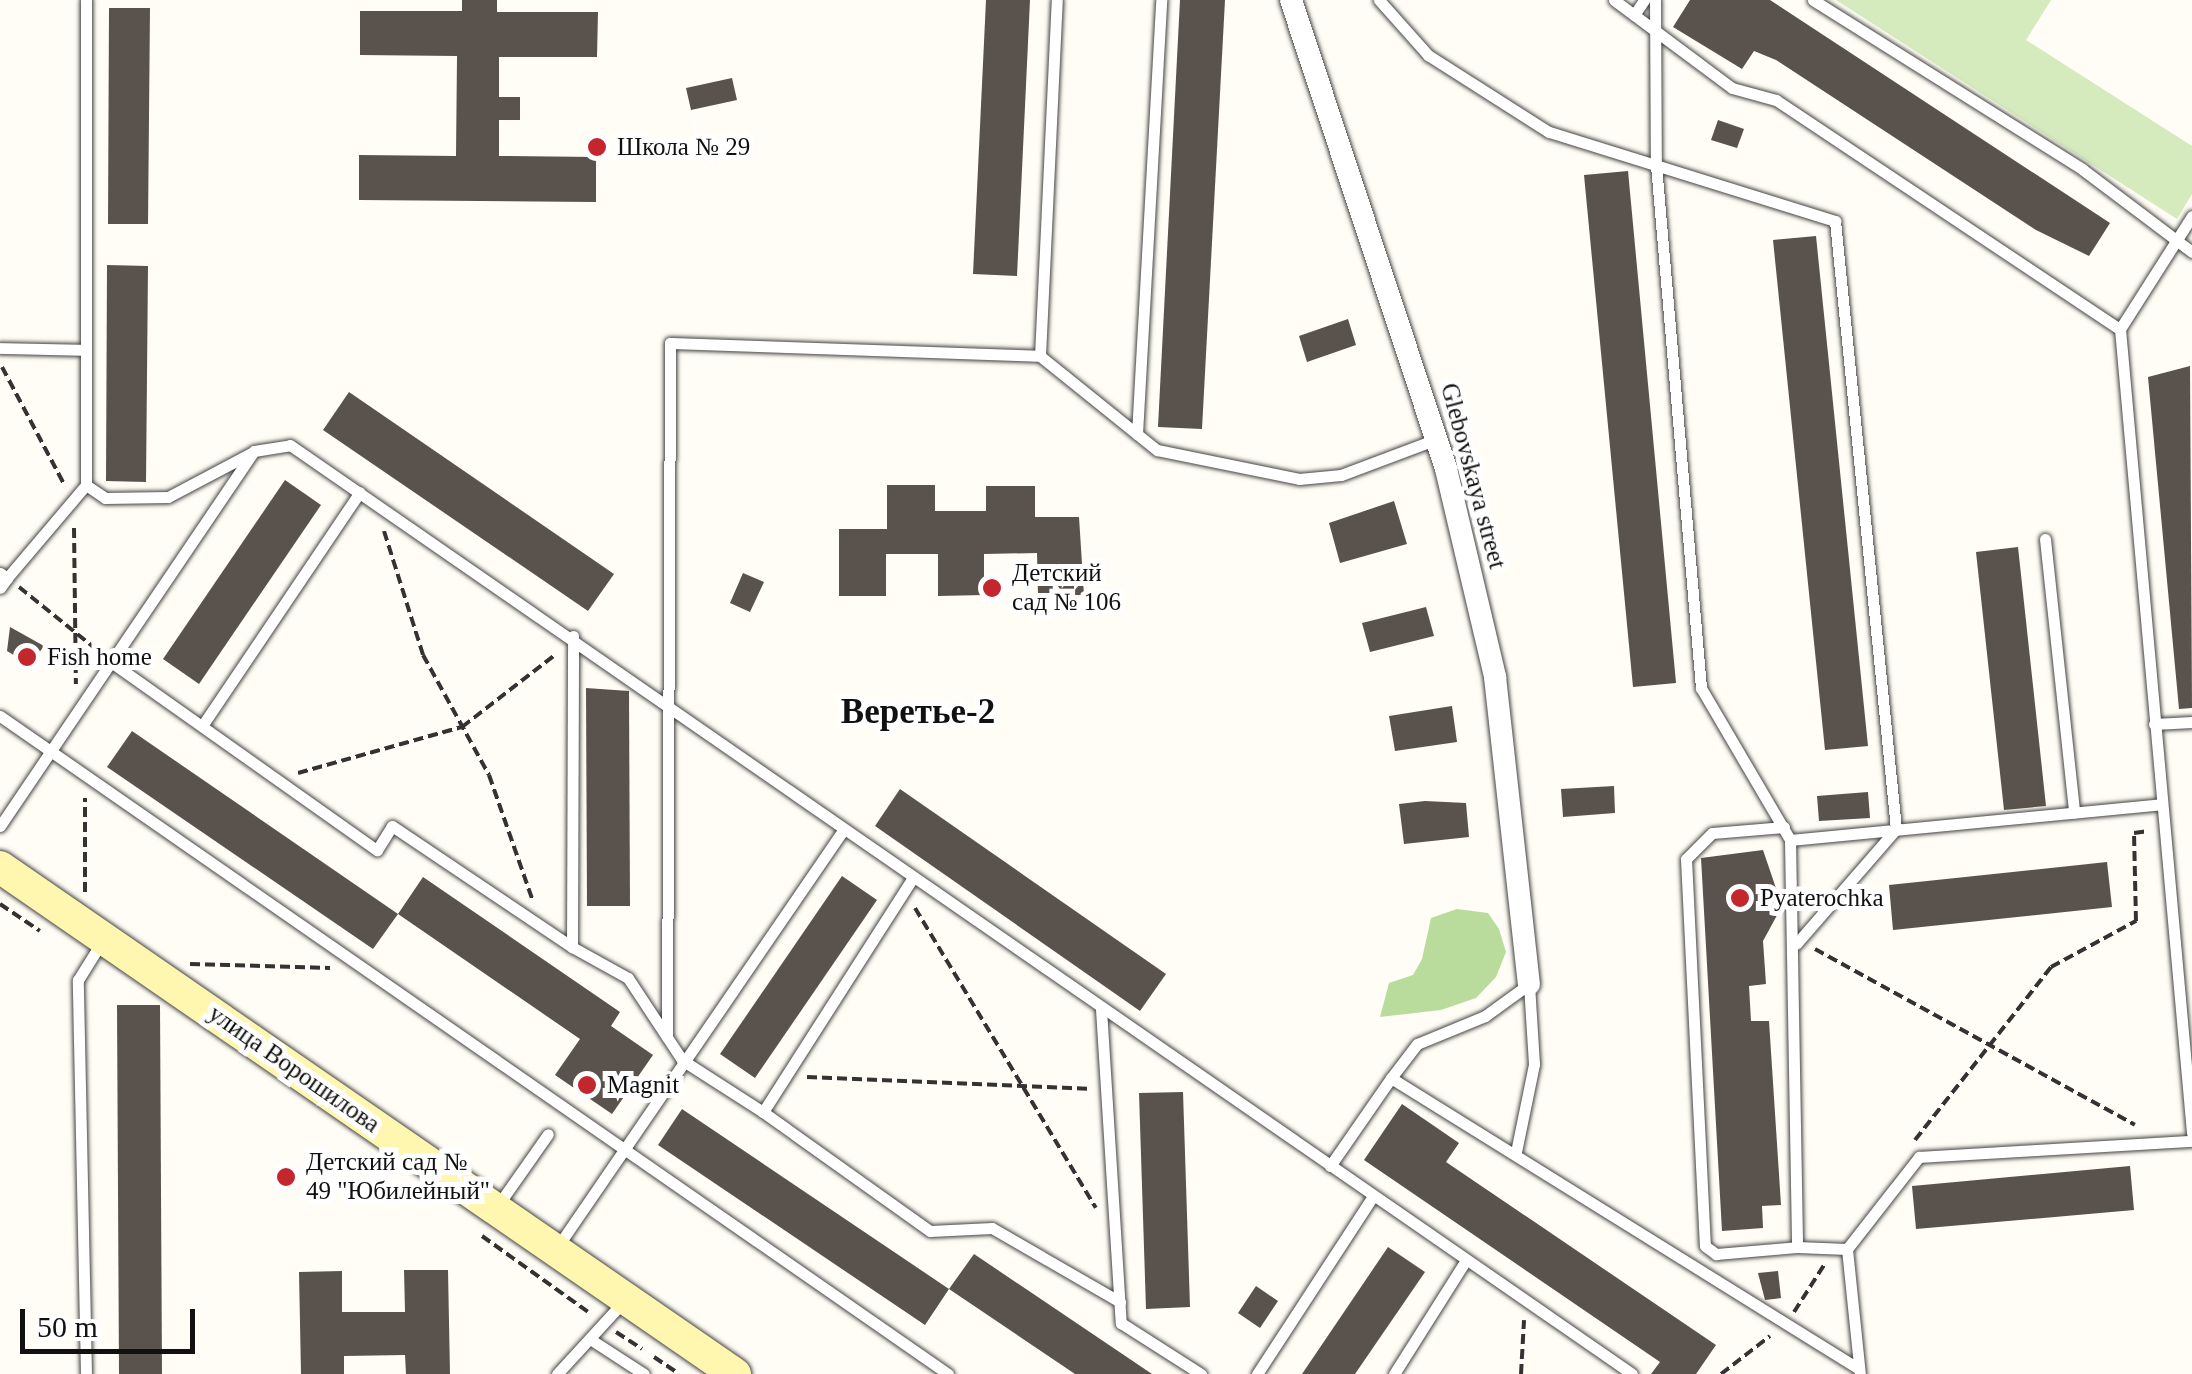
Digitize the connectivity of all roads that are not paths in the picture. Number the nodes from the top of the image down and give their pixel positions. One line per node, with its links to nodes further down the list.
1 (86, 0): 18 (lane)
2 (1057, 0): 19 (lane)
3 (1161, 0): 20 (lane)
4 (1290, 0): 21 (street, Glebovskaya street)
5 (1380, 0): 12 (lane)
6 (1614, 0): 10 (lane)
7 (1644, 0): 10 (lane)
8 (1655, 0): 11 (lane)
9 (1813, 0): 14 (lane)
10 (1634, 15): 11 (lane)
11 (1655, 36): 12 (lane); 16 (lane)
12 (1656, 165): 38 (lane); 39 (lane)
13 (2192, 216): 14 (lane)
14 (2178, 237): 15 (lane); 16 (lane)
15 (2192, 252)
16 (2120, 329): 32 (lane)
17 (0, 348): 18 (lane)
18 (86, 350): 23 (lane)
19 (1040, 356): 20 (lane); 29 (lane)
20 (1137, 434): 21 (lane)
21 (1437, 439): 47 (street, Glebovskaya street)
22 (254, 451): 23 (lane); 24 (lane); 28 (lane)
23 (86, 485): 26 (lane)
24 (360, 492): 27 (lane); 33 (lane)
25 (2045, 539): 36 (lane)
26 (2, 580)
27 (573, 636): 29 (lane); 46 (lane)
28 (111, 662): 33 (lane); 34 (lane)
29 (666, 698): 40 (lane); 49 (lane)
30 (0, 716): 34 (lane)
31 (2192, 722): 32 (lane)
32 (2154, 724): 35 (lane)
33 (202, 726): 46 (lane)
34 (50, 752): 37 (lane); 56 (lane)
35 (2161, 804): 36 (lane); 53 (lane)
36 (2074, 812): 39 (lane)
37 (0, 826)
38 (1784, 827): 41 (lane); 61 (lane)
39 (1896, 828): 41 (lane); 45 (lane)
40 (844, 829): 43 (lane); 50 (lane)
41 (1790, 840): 45 (lane)
42 (0, 868): 44 (main road, улица Ворошилова)
43 (913, 876): 48 (lane); 52 (lane)
44 (104, 939): 60 (main road, улица Ворошилова); 70 (lane)
45 (1796, 944): 61 (lane)
46 (572, 947): 49 (lane)
47 (1529, 984): 51 (lane); 57 (lane)
48 (1101, 1009): 58 (lane); 66 (lane)
49 (667, 1038): 50 (lane)
50 (682, 1060): 52 (lane); 56 (lane)
51 (1391, 1078): 57 (lane); 58 (lane)
52 (763, 1112): 66 (lane)
53 (2192, 1133)
54 (548, 1134): 60 (lane)
55 (2192, 1141): 63 (lane)
56 (620, 1149): 62 (lane); 74 (lane)
57 (1516, 1152): 69 (lane)
58 (1330, 1166): 59 (lane)
59 (1373, 1196): 64 (lane); 76 (lane)
60 (495, 1208): 62 (main road, улица Ворошилова)
61 (1797, 1246): 63 (lane)
62 (556, 1248): 65 (main road, улица Ворошилова)
63 (1840, 1248): 69 (lane)
64 (1466, 1260): 68 (lane); 77 (lane)
65 (626, 1299): 67 (lane); 73 (main road, улица Ворошилова)
66 (1120, 1302): 75 (lane)
67 (590, 1338): 71 (lane); 72 (lane)
68 (1605, 1355): 78 (lane); 79 (lane)
69 (1860, 1372)
70 (86, 1374)
71 (557, 1374)
72 (644, 1374)
73 (735, 1374)
74 (948, 1374)
75 (1201, 1374)
76 (1257, 1374)
77 (1394, 1374)
78 (1608, 1374)
79 (1632, 1374)

